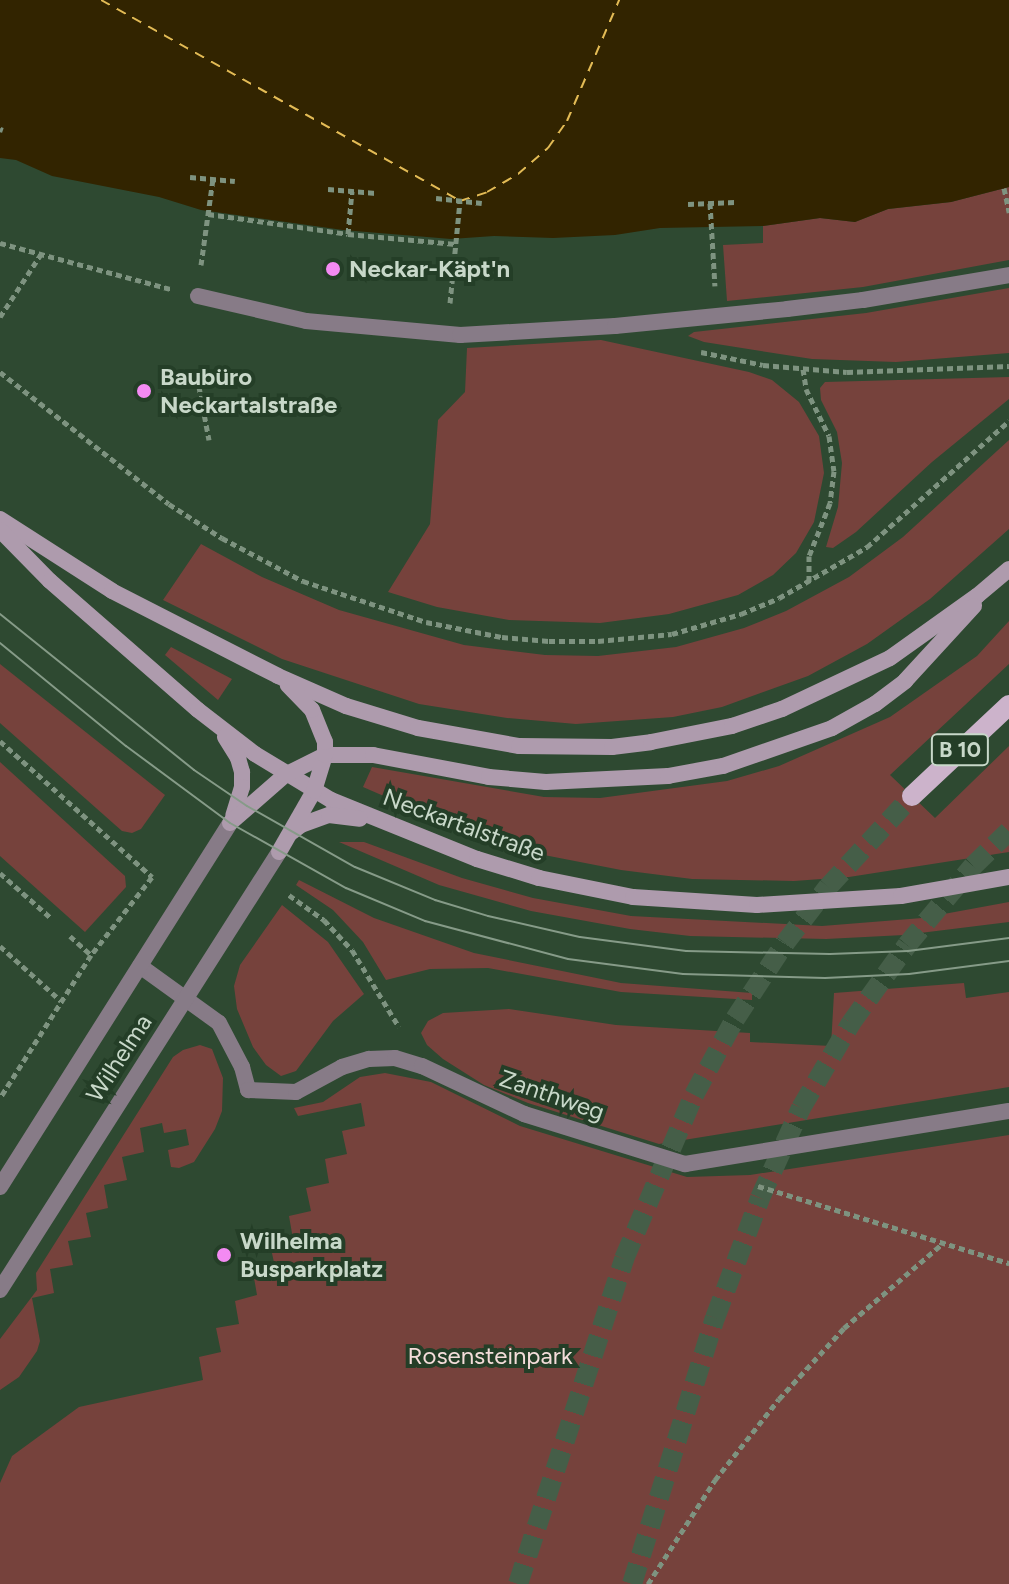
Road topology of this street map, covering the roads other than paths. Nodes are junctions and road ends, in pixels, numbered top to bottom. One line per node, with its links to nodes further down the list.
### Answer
1 (1009, 275): 2 (lane)
2 (198, 296)
3 (0, 519): 6 (main road)
4 (0, 530): 8 (main road, Neckartalstraße)
5 (1008, 569): 6 (main road); 9 (main road)
6 (278, 676): 9 (main road)
7 (1009, 705): 12 (main road, B 10)
8 (198, 710): 10 (main road, Neckartalstraße); 13 (main road)
9 (325, 755): 10 (main road); 11 (main road)
10 (285, 775): 11 (main road, Neckartalstraße); 13 (main road)
11 (314, 791): 14 (main road, Neckartalstraße); 15 (main road)
12 (912, 796)
13 (230, 823): 18 (lane, Wilhelma)
14 (392, 827): 15 (main road); 17 (main road, Neckartalstraße)
15 (291, 833): 16 (main road)
16 (279, 852): 19 (lane, Wilhelma)
17 (1009, 877)
18 (140, 966): 19 (lane, Zanthweg); 21 (lane, Wilhelma)
19 (186, 998): 20 (lane, Zanthweg); 22 (lane, Wilhelma)
20 (1009, 1111)
21 (0, 1187)
22 (0, 1290)

